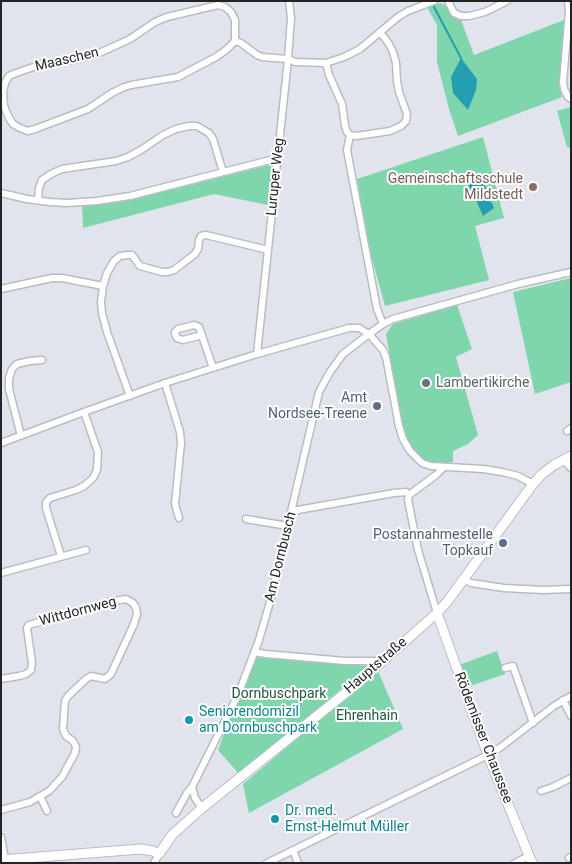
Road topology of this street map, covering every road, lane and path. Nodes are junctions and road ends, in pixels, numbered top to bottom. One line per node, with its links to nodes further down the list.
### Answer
1 (289, 1): 8 (street, Luruper Weg)
2 (434, 1): 6 (street)
3 (448, 1): 4 (street)
4 (507, 1)
5 (568, 1): 10 (street)
6 (380, 32): 9 (street); 11 (street)
7 (235, 41): 7 (street, Maaschen); 8 (street)
8 (288, 59): 9 (street); 12 (street, Luruper Weg)
9 (326, 62): 11 (street)
10 (571, 99)
11 (350, 135): 20 (street)
12 (278, 158): 13 (street); 16 (street, Luruper Weg)
13 (223, 172): 15 (street); 15 (street)
14 (1, 193): 15 (street)
15 (38, 200)
16 (268, 250): 18 (street); 23 (street, Luruper Weg)
17 (571, 272): 20 (street, Am Dornbusch)
18 (103, 286): 19 (street); 27 (street)
19 (1, 289)
20 (383, 324): 21 (street, Am Dornbusch)
21 (368, 334): 23 (street); 32 (street); 36 (street, Am Dornbusch)
22 (202, 335): 25 (street)
23 (257, 354): 25 (street)
24 (42, 360): 29 (street)
25 (213, 368): 26 (street)
26 (165, 383): 27 (street); 37 (street)
27 (130, 396): 28 (street)
28 (84, 412): 29 (street); 41 (street)
29 (21, 436): 30 (street)
30 (1, 443)
31 (567, 458): 33 (street); 34 (street, Hauptstraße)
32 (444, 467): 34 (street); 35 (street)
33 (571, 468)
34 (533, 484): 43 (street, Hauptstraße)
35 (409, 496): 36 (street); 45 (street)
36 (292, 511): 39 (street, Am Dornbusch)
37 (179, 518)
38 (246, 519): 39 (street)
39 (288, 526): 46 (street, Am Dornbusch)
40 (86, 550): 41 (street)
41 (61, 556): 42 (street)
42 (1, 573)
43 (463, 580): 44 (street); 45 (street, Hauptstraße)
44 (571, 589)
45 (437, 613): 47 (street, Hauptstraße); 54 (street, Rödemisser Chaussee)
46 (254, 652): 47 (street); 56 (street, Am Dornbusch)
47 (381, 661): 59 (street, Hauptstraße)
48 (505, 668): 53 (street)
49 (1, 679): 58 (street, Wittdornweg)
50 (571, 696): 51 (street)
51 (563, 700): 52 (street); 53 (street)
52 (571, 716)
53 (533, 722): 54 (street)
54 (488, 755): 64 (street); 67 (street, Rödemisser Chaussee)
55 (571, 778): 57 (street)
56 (192, 787): 59 (street); 62 (street, Am Dornbusch)
57 (541, 791)
58 (40, 796): 60 (street, Wittdornweg); 61 (street)
59 (202, 808): 65 (street, Hauptstraße)
60 (1, 810)
61 (47, 810)
62 (176, 813)
63 (1, 837): 66 (street)
64 (293, 850): 68 (street); 69 (street)
65 (156, 858): 66 (street)
66 (3, 860)
67 (531, 860): 70 (street)
68 (267, 863)
69 (298, 863)
70 (515, 863)

